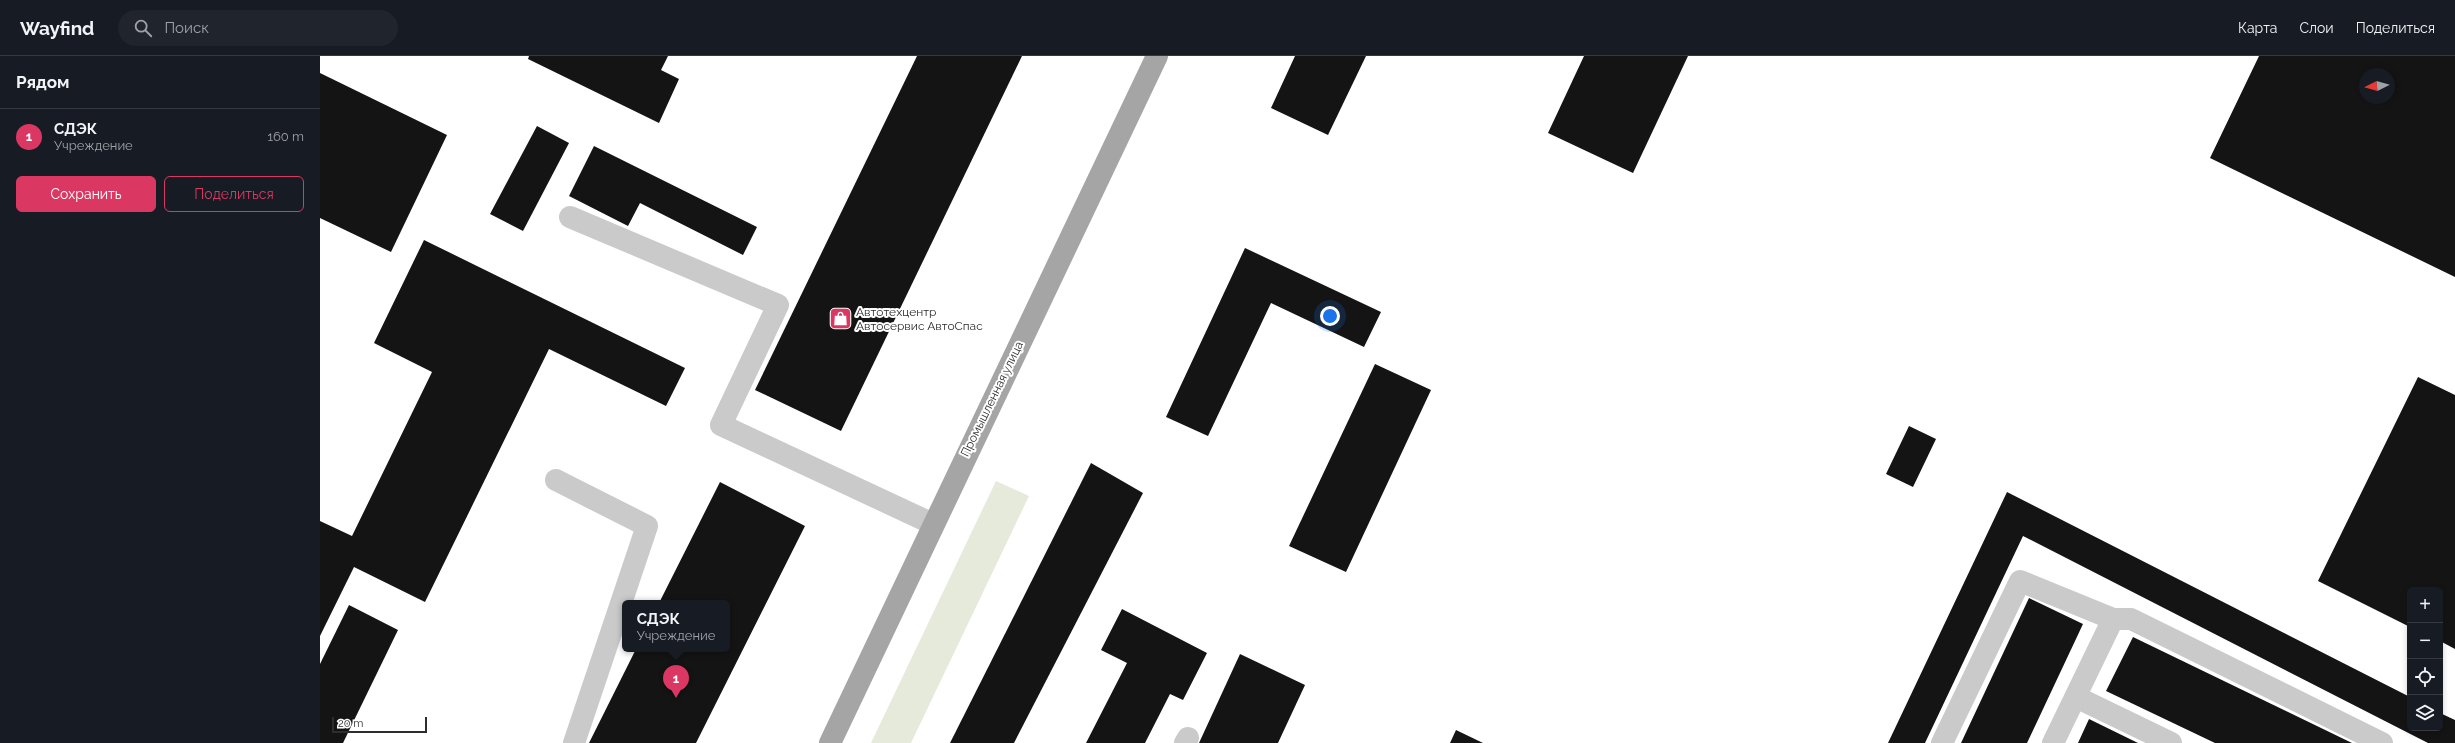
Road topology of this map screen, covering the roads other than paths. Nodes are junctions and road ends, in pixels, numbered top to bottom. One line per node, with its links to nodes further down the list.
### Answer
1 (1157, 56): 4 (main road, Промышленная улица)
2 (570, 217): 4 (lane)
3 (556, 480): 6 (lane)
4 (933, 524): 10 (main road, Промышленная улица)
5 (622, 600): 9 (lane)
6 (622, 600)
7 (2113, 619): 8 (lane); 11 (lane); 14 (lane)
8 (2076, 697): 12 (lane); 13 (lane)
9 (574, 743)
10 (830, 743)
11 (1942, 743)
12 (2053, 743)
13 (2171, 743)
14 (2382, 743)

